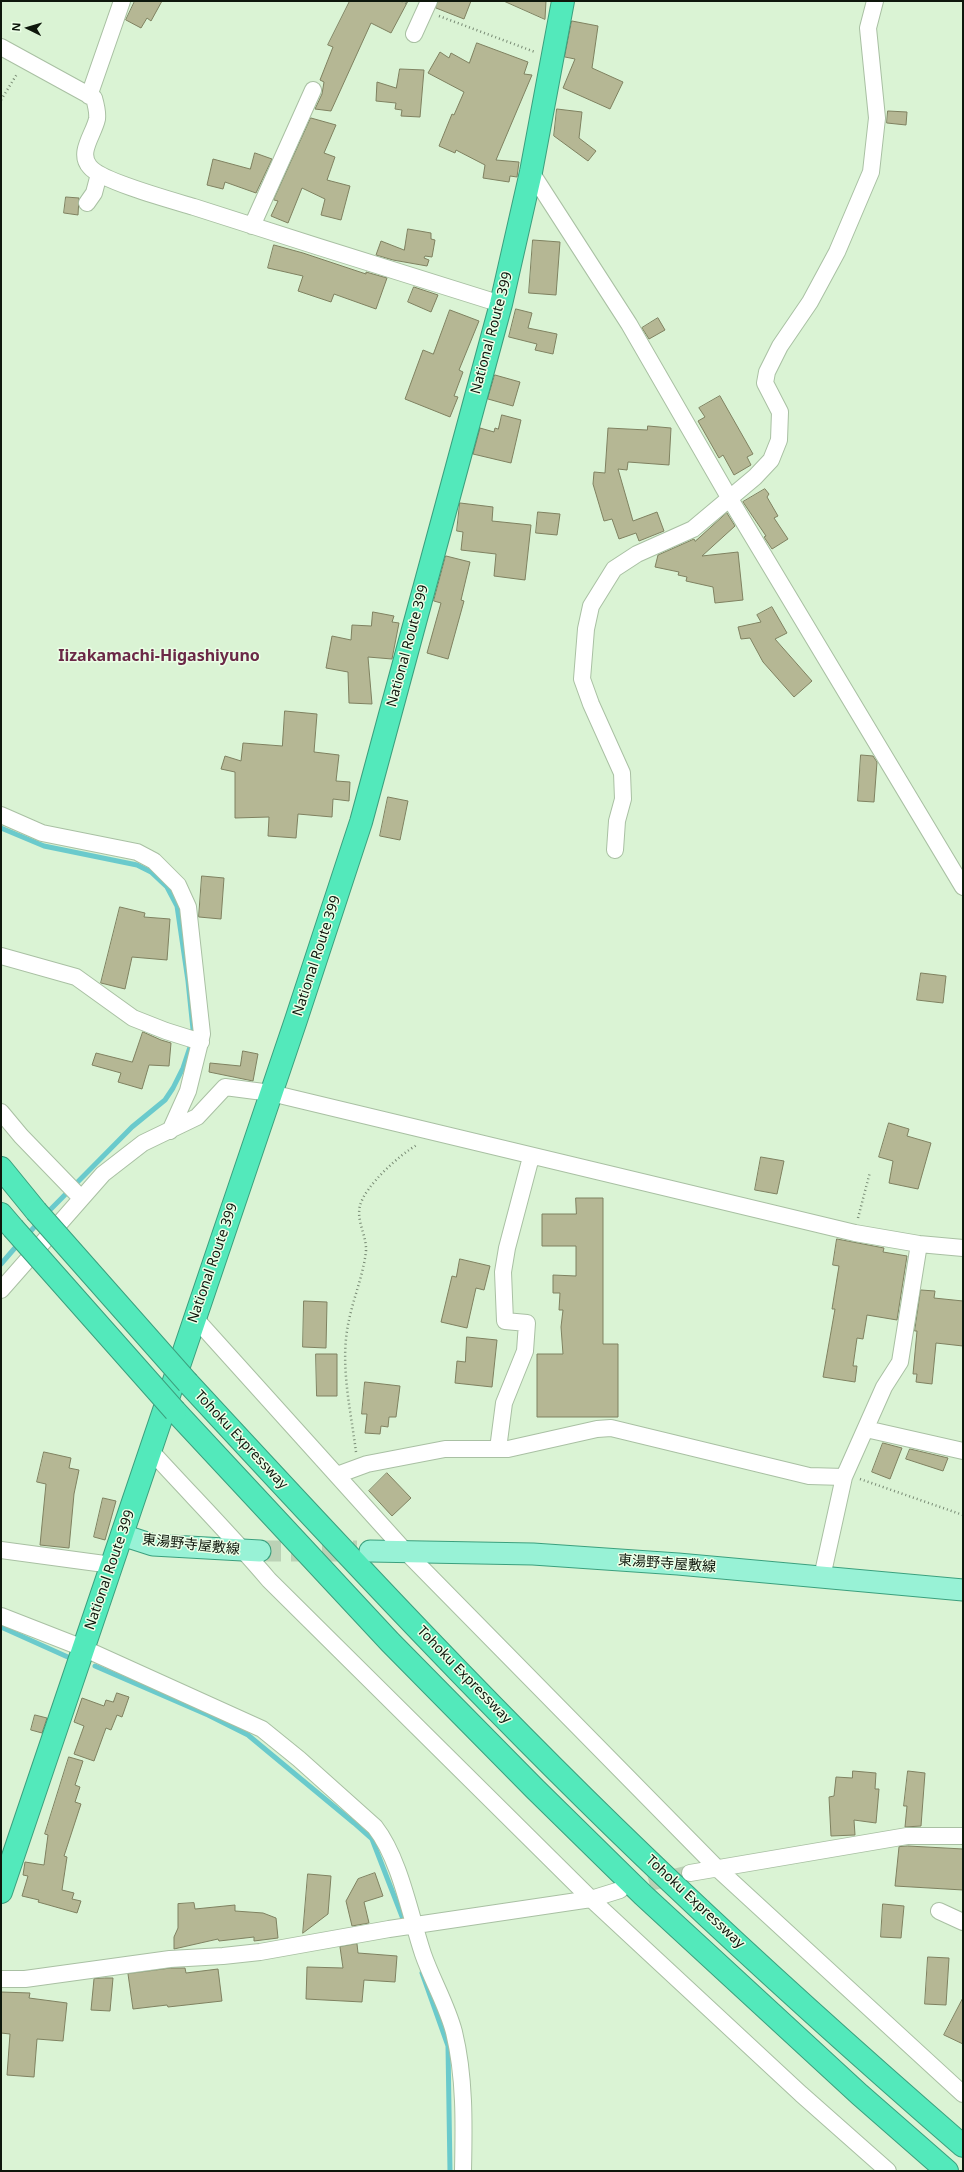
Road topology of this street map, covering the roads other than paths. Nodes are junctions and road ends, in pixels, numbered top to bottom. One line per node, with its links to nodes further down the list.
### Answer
1 (122, 1): 8 (street)
2 (564, 1): 9 (highway, National Route 399)
3 (875, 1): 14 (street)
4 (427, 6): 5 (street)
5 (414, 34)
6 (1, 47): 8 (street)
7 (313, 90): 12 (street)
8 (89, 96): 10 (street)
9 (531, 172): 13 (highway, National Route 399); 14 (street)
10 (99, 174): 11 (street); 12 (street)
11 (87, 203)
12 (252, 226): 13 (street)
13 (501, 304): 20 (highway, National Route 399)
14 (730, 499): 16 (street); 17 (street)
15 (1, 815): 19 (street)
16 (615, 850)
17 (963, 887)
18 (1, 956): 19 (street)
19 (193, 1040): 22 (street)
20 (271, 1093): 22 (street); 23 (street); 30 (highway, National Route 399)
21 (1, 1112): 25 (street)
22 (170, 1131): 25 (street)
23 (531, 1157): 27 (street); 32 (street)
24 (1, 1168): 58 (highway, Tohoku Expressway, bridge)
25 (75, 1192): 29 (street)
26 (7, 1221): 61 (highway, Tohoku Expressway, bridge)
27 (919, 1244): 28 (street); 31 (street)
28 (963, 1248)
29 (3, 1280)
30 (195, 1318): 33 (highway, National Route 399); 35 (street)
31 (866, 1429): 34 (street); 36 (street)
32 (498, 1449): 35 (street); 36 (street)
33 (151, 1451): 37 (highway, National Route 399); 39 (street)
34 (963, 1451)
35 (336, 1475): 41 (street)
36 (844, 1477): 43 (street)
37 (122, 1535): 39 (main road, 東湯野寺屋敷線); 42 (highway, National Route 399)
38 (1, 1550): 42 (street)
39 (253, 1551): 52 (street)
40 (370, 1551): 41 (main road, 東湯野寺屋敷線)
41 (406, 1552): 43 (main road, 東湯野寺屋敷線); 48 (street)
42 (112, 1565): 46 (highway, National Route 399)
43 (822, 1578): 44 (main road, 東湯野寺屋敷線)
44 (963, 1590)
45 (1, 1616): 46 (street)
46 (83, 1648): 51 (highway, National Route 399); 55 (street)
47 (963, 1836): 48 (street)
48 (718, 1869): 49 (street); 57 (street)
49 (690, 1873)
50 (620, 1890): 52 (street)
51 (1, 1892)
52 (590, 1899): 55 (street); 60 (street)
53 (939, 1911): 54 (street)
54 (963, 1922)
55 (413, 1926): 56 (street); 59 (street)
56 (1, 1979)
57 (963, 2094)
58 (963, 2146)
59 (463, 2171)
60 (888, 2171)
61 (947, 2171)

